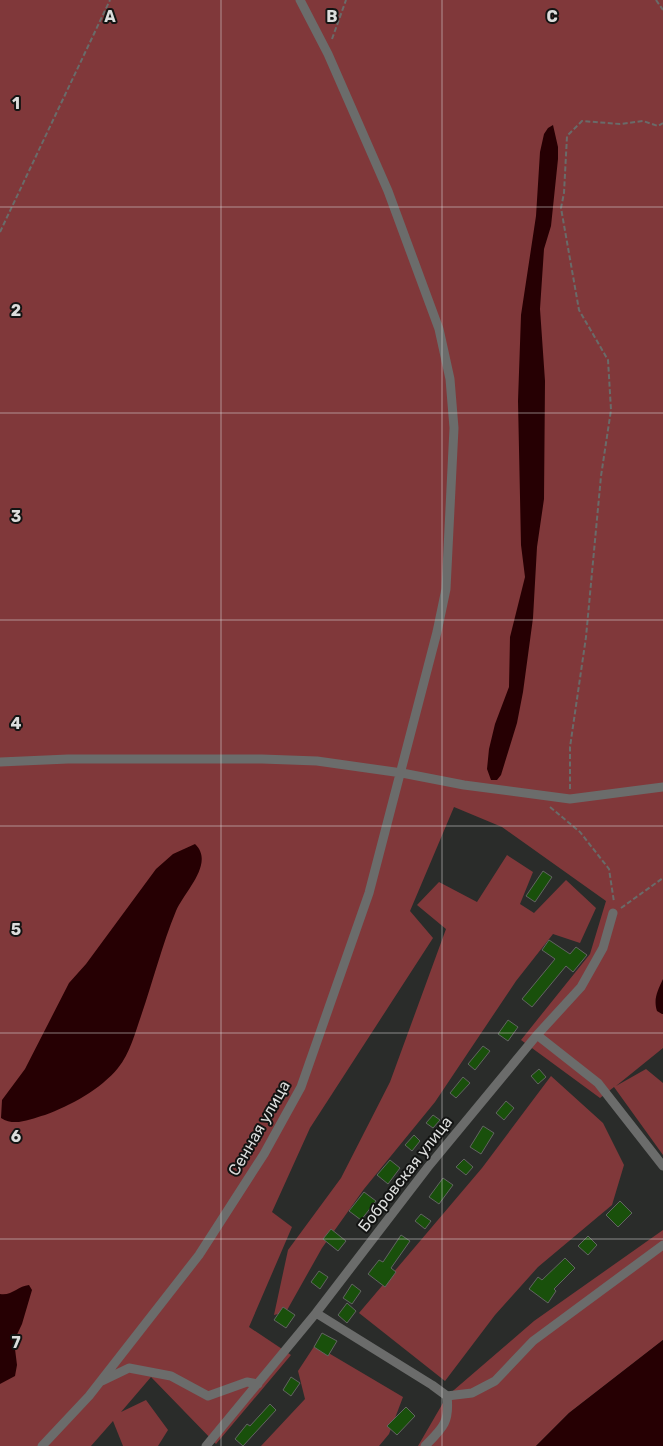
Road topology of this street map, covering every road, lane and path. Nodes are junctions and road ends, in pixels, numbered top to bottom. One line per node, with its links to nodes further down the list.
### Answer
1 (110, 0): 8 (path)
2 (300, 0): 6 (street, Сенная улица)
3 (346, 0): 6 (path)
4 (656, 0): 5 (path)
5 (663, 10)
6 (328, 54): 10 (street, Сенная улица)
7 (663, 124): 12 (path)
8 (0, 232)
9 (0, 762): 10 (street)
10 (402, 773): 12 (street); 20 (street, Сенная улица)
11 (663, 787): 12 (street)
12 (570, 799)
13 (550, 807): 15 (path)
14 (663, 878): 15 (path)
15 (613, 913): 16 (street, Бобровская улица)
16 (537, 1035): 17 (street); 19 (street, Бобровская улица)
17 (663, 1166)
18 (663, 1245): 22 (street)
19 (316, 1313): 21 (street, Бобровская улица); 22 (street)
20 (99, 1383): 21 (street); 23 (street, Сенная улица)
21 (258, 1384): 24 (street, Бобровская улица)
22 (447, 1396): 25 (street)
23 (42, 1446)
24 (206, 1446)
25 (425, 1446)

